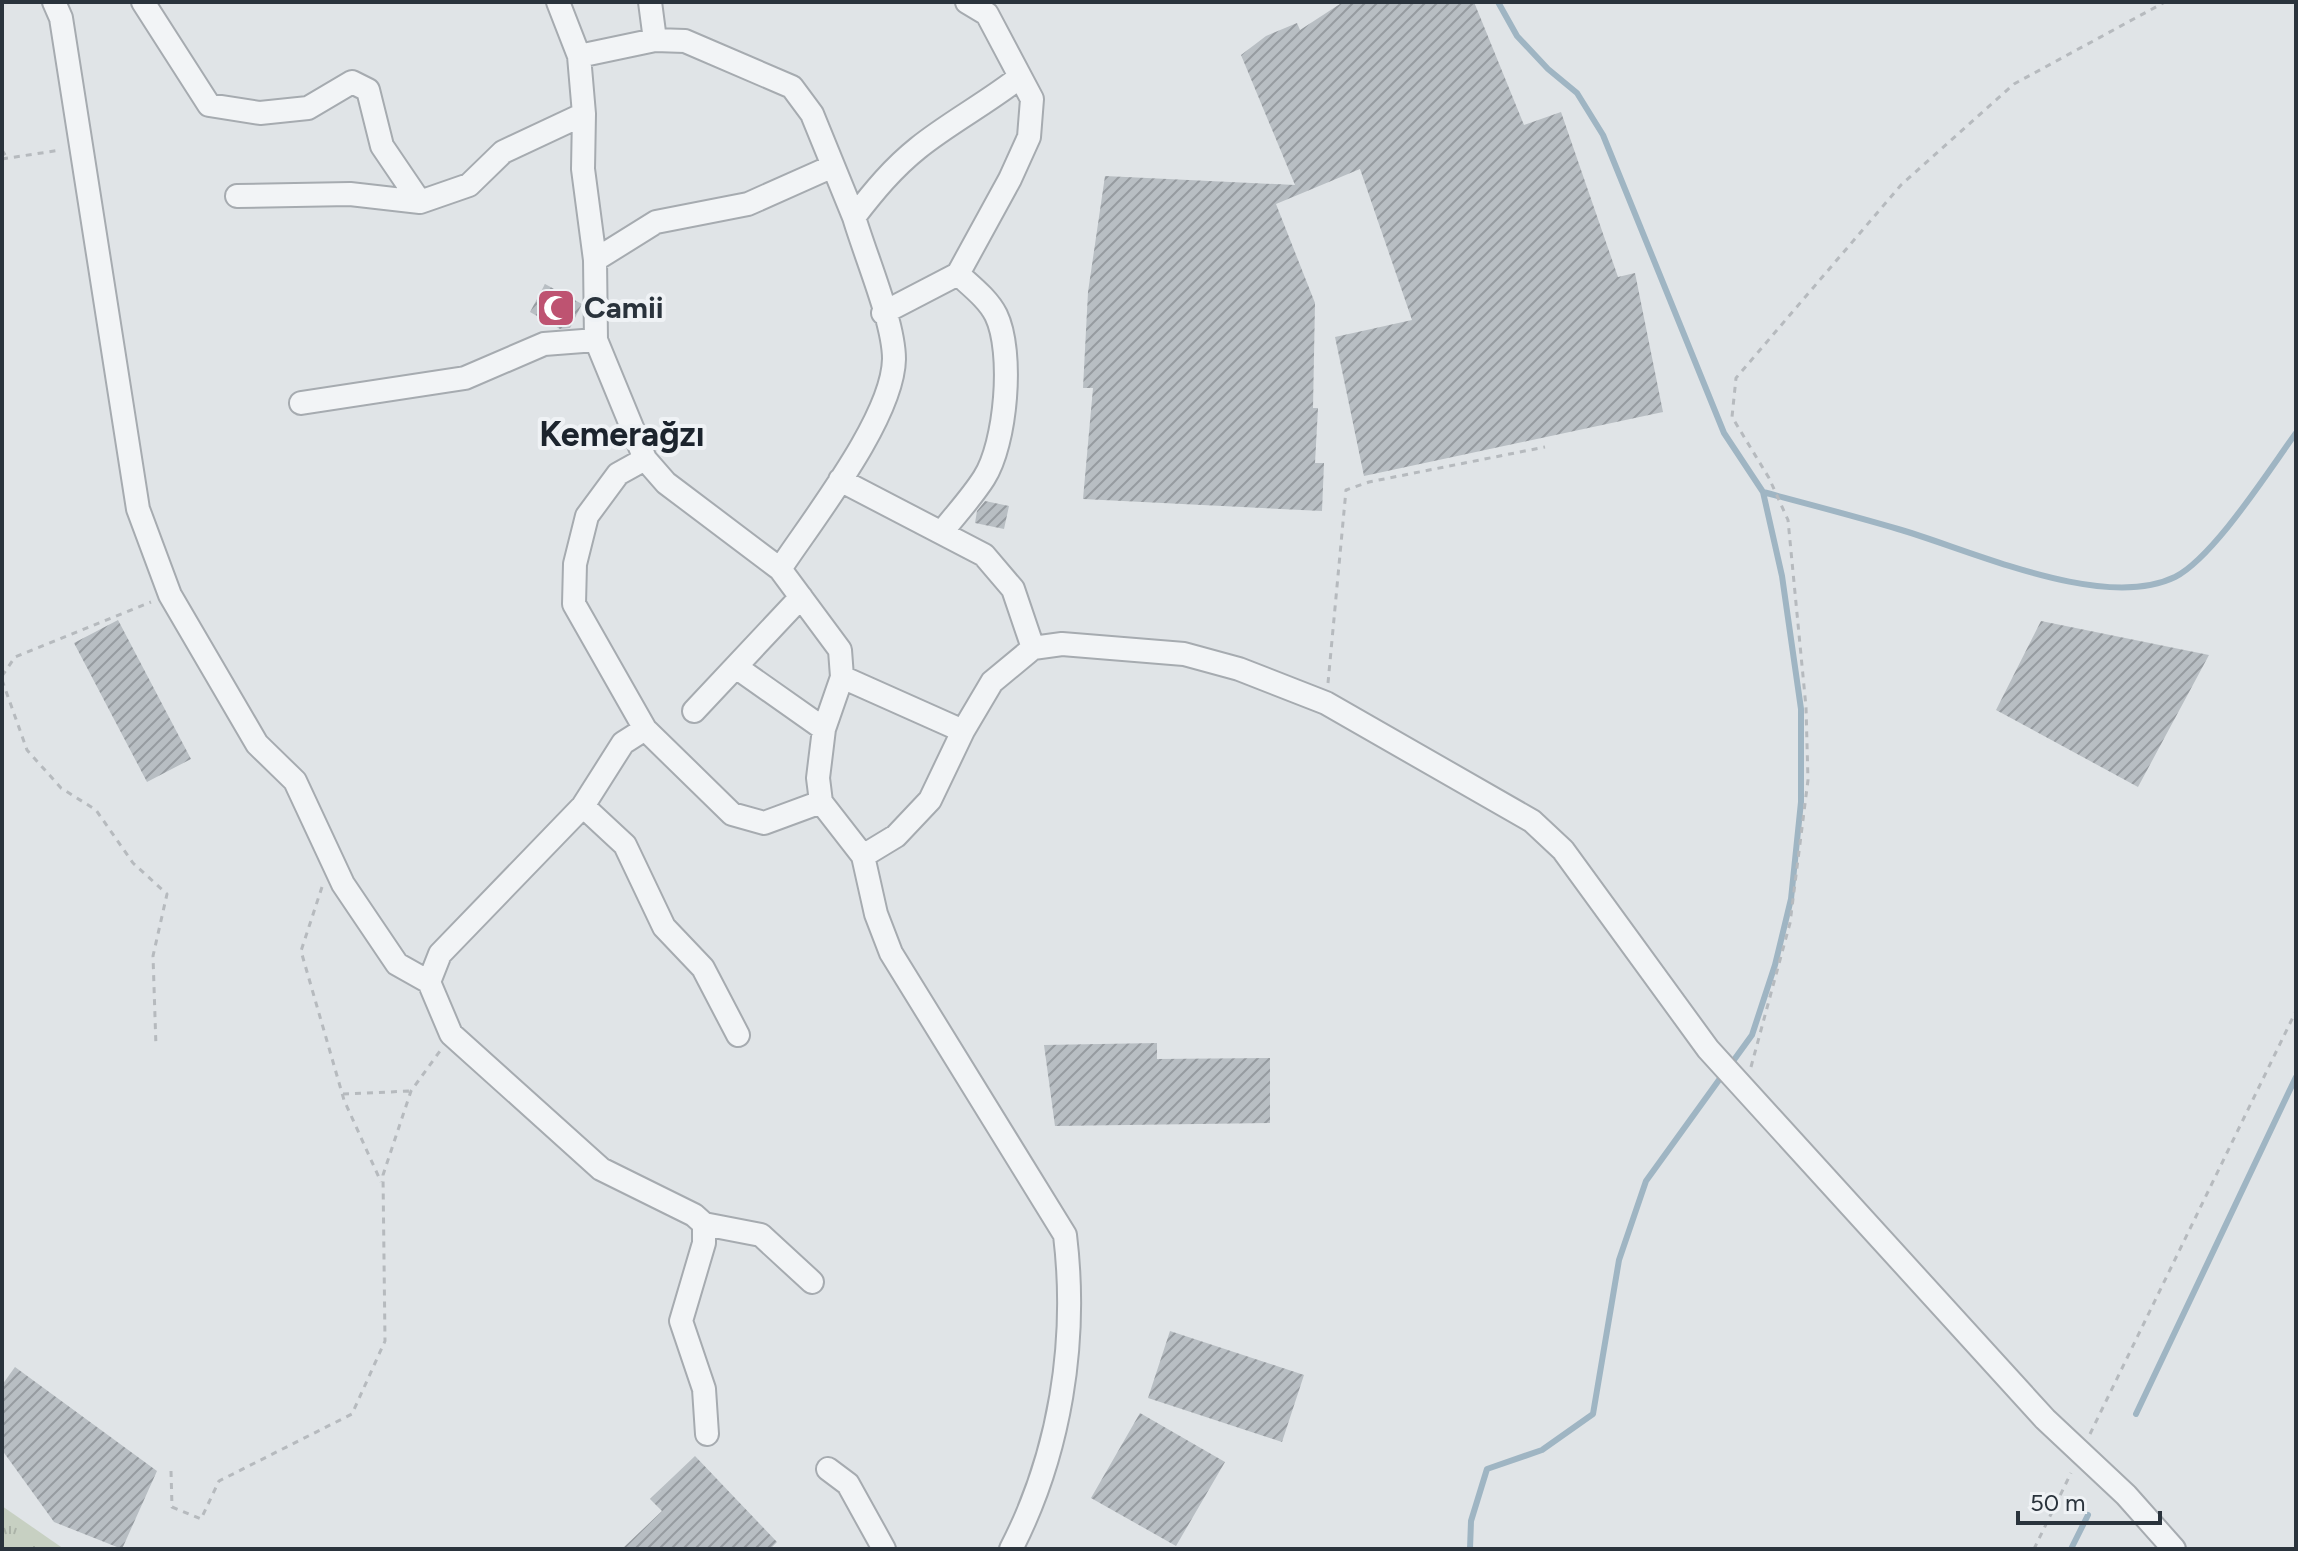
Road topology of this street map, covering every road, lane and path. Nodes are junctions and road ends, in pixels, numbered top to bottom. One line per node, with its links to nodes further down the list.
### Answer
1 (54, 2): 11 (street)
2 (143, 2): 17 (street)
3 (558, 2): 8 (street)
4 (650, 2): 7 (street)
5 (967, 2): 9 (street)
6 (2165, 2): 49 (path)
7 (655, 40): 8 (street); 15 (street)
8 (579, 56): 10 (street)
9 (1020, 77): 18 (street); 20 (street)
10 (584, 114): 17 (street); 19 (street)
11 (80, 146): 14 (path); 29 (street)
12 (2, 150): 14 (path)
13 (2, 159): 14 (path)
14 (8, 160)
15 (831, 167): 18 (street); 19 (street)
16 (237, 196): 17 (street)
17 (420, 202)
18 (854, 217): 21 (street)
19 (595, 260): 22 (street)
20 (958, 274): 21 (street); 27 (street)
21 (883, 313): 26 (street)
22 (596, 340): 23 (street); 25 (street)
23 (301, 403)
24 (1545, 447): 35 (path)
25 (645, 459): 28 (street); 37 (street)
26 (840, 480): 27 (street); 28 (street)
27 (942, 532): 31 (street)
28 (780, 569): 30 (street)
29 (170, 595): 34 (path); 43 (street)
30 (801, 597): 32 (street); 33 (street)
31 (1033, 648): 35 (street); 39 (street)
32 (736, 667): 36 (street); 38 (street)
33 (842, 677): 38 (street); 39 (street)
34 (2, 678): 48 (path)
35 (1326, 703): 49 (street)
36 (694, 711)
37 (645, 729): 40 (street); 41 (street)
38 (824, 729): 40 (street)
39 (963, 731): 42 (street)
40 (821, 802): 42 (street)
41 (583, 806): 44 (street); 47 (street)
42 (863, 856): 60 (street)
43 (331, 860): 44 (street); 51 (path)
44 (429, 982): 46 (street)
45 (2296, 1011): 56 (path)
46 (451, 1034): 50 (path); 53 (street)
47 (738, 1035)
48 (156, 1047)
49 (1744, 1088): 56 (street)
50 (411, 1091): 51 (path); 52 (path)
51 (343, 1094): 52 (path)
52 (383, 1185): 58 (path)
53 (704, 1224): 54 (street); 55 (street)
54 (812, 1282)
55 (707, 1434)
56 (2081, 1452): 61 (path); 62 (street)
57 (828, 1469): 59 (street)
58 (171, 1471)
59 (884, 1549)
60 (1011, 1549)
61 (2034, 1549)
62 (2174, 1549)

